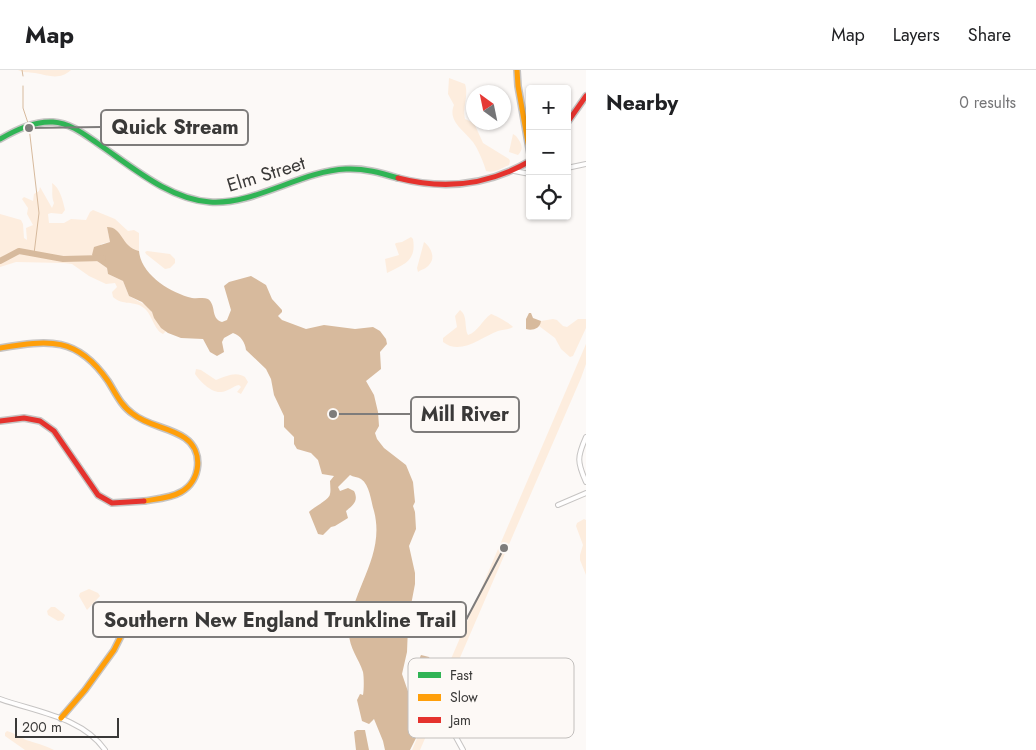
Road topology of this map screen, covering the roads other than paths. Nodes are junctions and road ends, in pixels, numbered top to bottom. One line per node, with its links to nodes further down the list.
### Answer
1 (517, 70): 4 (street)
2 (586, 96): 3 (street)
3 (571, 117)
4 (526, 131)
5 (0, 140): 9 (street, Elm Street)
6 (526, 164): 9 (street, Elm Street)
7 (586, 164): 8 (street)
8 (571, 167)
9 (514, 171): 10 (street)
10 (526, 173)
11 (0, 348): 12 (street)
12 (0, 421)
13 (586, 437): 14 (street)
14 (586, 482)
15 (586, 493): 16 (street)
16 (558, 505)
17 (130, 618): 19 (street)
18 (0, 699): 19 (street)
19 (61, 718): 21 (street)
20 (457, 738): 22 (street)
21 (105, 750)
22 (463, 750)

